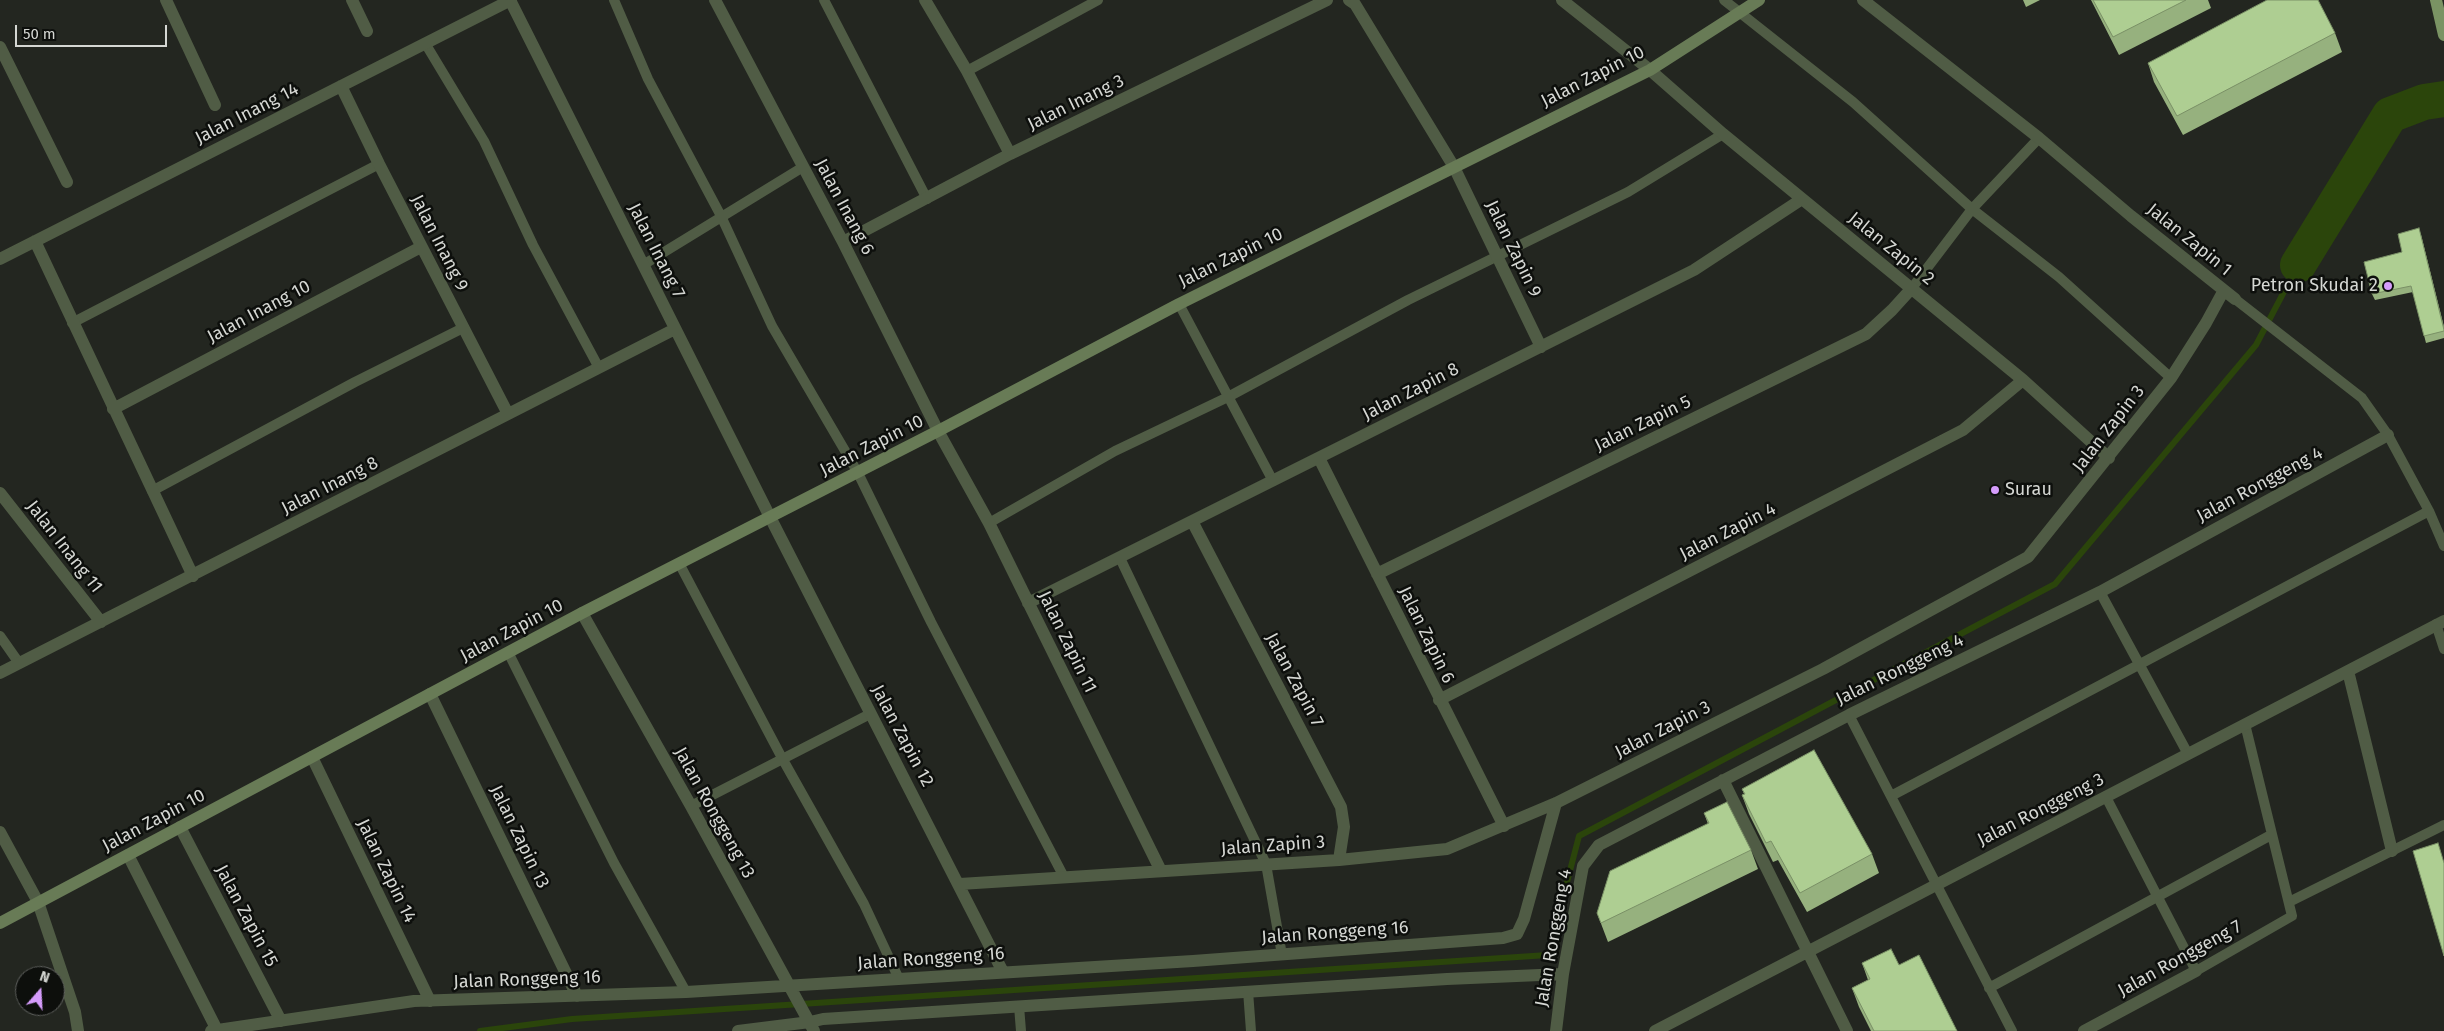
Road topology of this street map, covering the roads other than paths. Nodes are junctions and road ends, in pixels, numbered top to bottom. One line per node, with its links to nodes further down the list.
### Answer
1 (166, 0): 24 (street)
2 (352, 0): 17 (street)
3 (510, 0): 19 (street, Jalan Inang 14); 41 (street, Jalan Inang 7)
4 (614, 0): 35 (lane)
5 (715, 0): 29 (street, Jalan Inang 6)
6 (824, 0): 32 (lane)
7 (926, 0): 22 (street)
8 (1098, 0): 22 (lane)
9 (1327, 0): 27 (street, Jalan Inang 3)
10 (1349, 0): 30 (street)
11 (1562, 0): 21 (street, Jalan Zapin 2)
12 (1724, 0): 16 (lane)
13 (1759, 0): 16 (street, Jalan Zapin 10)
14 (1863, 0): 26 (street, Jalan Zapin 1)
15 (2436, 0): 18 (main road)
16 (1742, 13): 21 (street, Jalan Zapin 10); 34 (lane)
17 (367, 31)
18 (2444, 35)
19 (425, 43): 23 (street, Jalan Inang 14); 50 (lane)
20 (0, 46): 31 (street)
21 (1650, 70): 25 (street, Jalan Zapin 2); 30 (street, Jalan Zapin 10)
22 (967, 71): 27 (street)
23 (341, 86): 28 (street, Jalan Inang 9); 36 (street, Jalan Inang 14)
24 (215, 105)
25 (1723, 134): 33 (street, Jalan Zapin 2); 39 (lane)
26 (2038, 138): 34 (lane); 43 (street, Jalan Zapin 1)
27 (1010, 154): 32 (street, Jalan Inang 3)
28 (379, 164): 38 (street, Jalan Inang 9); 46 (lane)
29 (803, 167): 35 (lane); 37 (street, Jalan Inang 6)
30 (1454, 167): 39 (street, Jalan Zapin 9); 45 (street, Jalan Zapin 10)
31 (67, 182)
32 (926, 199): 37 (street, Jalan Inang 3)
33 (1802, 199): 42 (street, Jalan Zapin 2); 49 (street, Jalan Zapin 8)
34 (1972, 209): 42 (lane); 51 (lane)
35 (721, 216): 41 (lane); 60 (lane)
36 (35, 241): 40 (street, Jalan Inang 14); 46 (street)
37 (843, 242): 56 (street, Jalan Inang 6)
38 (421, 246): 47 (street, Jalan Inang 9); 54 (street, Jalan Inang 10)
39 (1497, 255): 49 (street, Jalan Zapin 9); 53 (lane)
40 (0, 259)
41 (643, 265): 48 (street, Jalan Inang 7)
42 (1912, 288): 52 (street, Jalan Zapin 2); 71 (street, Jalan Zapin 5)
43 (2224, 290): 44 (street, Jalan Zapin 1); 51 (street, Jalan Zapin 3)
44 (2235, 299): 57 (lane, Jalan Zapin 1)
45 (1179, 304): 53 (lane); 56 (street, Jalan Zapin 10)
46 (72, 323): 54 (street)
47 (464, 328): 55 (street, Jalan Inang 9); 62 (lane)
48 (675, 329): 50 (street, Jalan Inang 8); 65 (street, Jalan Inang 7)
49 (1542, 347): 58 (street, Jalan Zapin 8)
50 (599, 368): 55 (street, Jalan Inang 8)
51 (2172, 378): 59 (street, Jalan Zapin 3)
52 (2023, 380): 59 (street, Jalan Zapin 2); 86 (street, Jalan Zapin 4)
53 (1228, 397): 61 (lane); 67 (lane)
54 (113, 409): 62 (street)
55 (508, 414): 72 (street, Jalan Inang 8)
56 (938, 431): 60 (street, Jalan Zapin 10); 67 (street, Jalan Zapin 11)
57 (2388, 436): 64 (lane, Jalan Zapin 1); 73 (street, Jalan Ronggeng 4)
58 (1319, 458): 61 (street, Jalan Zapin 8); 71 (street, Jalan Zapin 6)
59 (2110, 458): 96 (street, Jalan Zapin 3)
60 (858, 473): 65 (street, Jalan Zapin 10); 108 (lane)
61 (1273, 481): 66 (street, Jalan Zapin 8)
62 (152, 491): 72 (street)
63 (0, 493): 76 (street, Jalan Inang 11)
64 (2429, 511): 68 (lane, Jalan Zapin 1); 82 (lane)
65 (770, 517): 70 (street, Jalan Zapin 10); 87 (street, Jalan Zapin 12)
66 (1192, 521): 69 (street, Jalan Zapin 8); 105 (street, Jalan Zapin 7)
67 (988, 523): 74 (street, Jalan Zapin 11)
68 (2444, 546)
69 (1120, 558): 74 (street, Jalan Zapin 8); 106 (lane)
70 (680, 565): 75 (street, Jalan Zapin 10); 92 (lane)
71 (1377, 574): 86 (street, Jalan Zapin 6)
72 (193, 576): 76 (street, Jalan Inang 8)
73 (2100, 592): 82 (lane); 88 (street, Jalan Ronggeng 4)
74 (1028, 603): 107 (street, Jalan Zapin 11)
75 (582, 614): 80 (street, Jalan Zapin 10); 97 (street, Jalan Ronggeng 13)
76 (101, 622): 81 (street, Jalan Inang 8)
77 (2440, 622): 79 (lane); 83 (street, Jalan Ronggeng 3)
78 (0, 636): 81 (lane)
79 (2444, 649)
80 (508, 652): 85 (street, Jalan Zapin 10); 124 (lane)
81 (19, 663): 84 (street, Jalan Inang 8)
82 (2140, 665): 90 (lane); 94 (lane)
83 (2348, 671): 89 (street, Jalan Ronggeng 3); 103 (street)
84 (0, 673)
85 (430, 694): 91 (street, Jalan Zapin 10); 125 (street, Jalan Zapin 13)
86 (1439, 700): 99 (street, Jalan Zapin 6)
87 (870, 714): 92 (lane); 109 (street, Jalan Zapin 12)
88 (1849, 714): 93 (street, Jalan Ronggeng 4); 94 (lane)
89 (2245, 724): 90 (street, Jalan Ronggeng 3); 102 (lane)
90 (2188, 754): 95 (street, Jalan Ronggeng 3)
91 (312, 757): 100 (street, Jalan Zapin 10); 126 (street, Jalan Zapin 14)
92 (782, 758): 97 (lane); 120 (lane)
93 (1723, 780): 115 (street); 119 (street, Jalan Ronggeng 4)
94 (1891, 796): 110 (lane)
95 (2106, 797): 110 (street, Jalan Ronggeng 3); 111 (lane)
96 (1556, 803): 99 (street, Jalan Zapin 3); 116 (street, Jalan Ronggeng 16)
97 (691, 806): 121 (street, Jalan Ronggeng 13)
98 (2444, 825): 103 (lane)
99 (1504, 826): 105 (street, Jalan Zapin 3)
100 (180, 827): 104 (street, Jalan Zapin 10); 128 (street, Jalan Zapin 15)
101 (0, 832): 112 (street)
102 (2271, 835): 111 (lane); 113 (lane)
103 (2392, 851): 113 (lane)
104 (128, 855): 112 (street, Jalan Zapin 10); 131 (street)
105 (1339, 860): 106 (street, Jalan Zapin 3)
106 (1266, 864): 107 (street, Jalan Zapin 3); 116 (lane)
107 (1161, 871): 108 (street, Jalan Zapin 3)
108 (1064, 877): 109 (street, Jalan Zapin 3)
109 (960, 884): 118 (street, Jalan Zapin 12)
110 (1936, 884): 115 (street, Jalan Ronggeng 3); 122 (lane)
111 (2158, 896): 117 (lane); 122 (lane)
112 (38, 902): 114 (street, Jalan Zapin 10); 130 (street)
113 (2289, 902): 117 (lane, Jalan Ronggeng 7)
114 (0, 923)
115 (1806, 952): 136 (street, Jalan Ronggeng 3); 137 (street)
116 (1282, 955): 118 (street, Jalan Ronggeng 16)
117 (2196, 971): 139 (street, Jalan Ronggeng 7)
118 (1003, 972): 120 (street, Jalan Ronggeng 16)
119 (1563, 974): 123 (street); 135 (street, Jalan Ronggeng 4)
120 (899, 979): 121 (street, Jalan Ronggeng 16)
121 (788, 985): 124 (street, Jalan Ronggeng 16); 129 (street, Jalan Ronggeng 13)
122 (1989, 988): 138 (lane)
123 (1248, 991): 127 (street); 134 (lane)
124 (686, 992): 125 (street, Jalan Ronggeng 16)
125 (577, 996): 126 (street, Jalan Ronggeng 16)
126 (430, 1001): 128 (street, Jalan Ronggeng 16)
127 (1019, 1006): 129 (street); 133 (lane)
128 (281, 1021): 131 (street, Jalan Ronggeng 16)
129 (812, 1027): 132 (street)
130 (78, 1031)
131 (214, 1031)
132 (738, 1031)
133 (1021, 1031)
134 (1252, 1031)
135 (1556, 1031)
136 (1655, 1031)
137 (1847, 1031)
138 (2012, 1031)
139 (2084, 1031)

